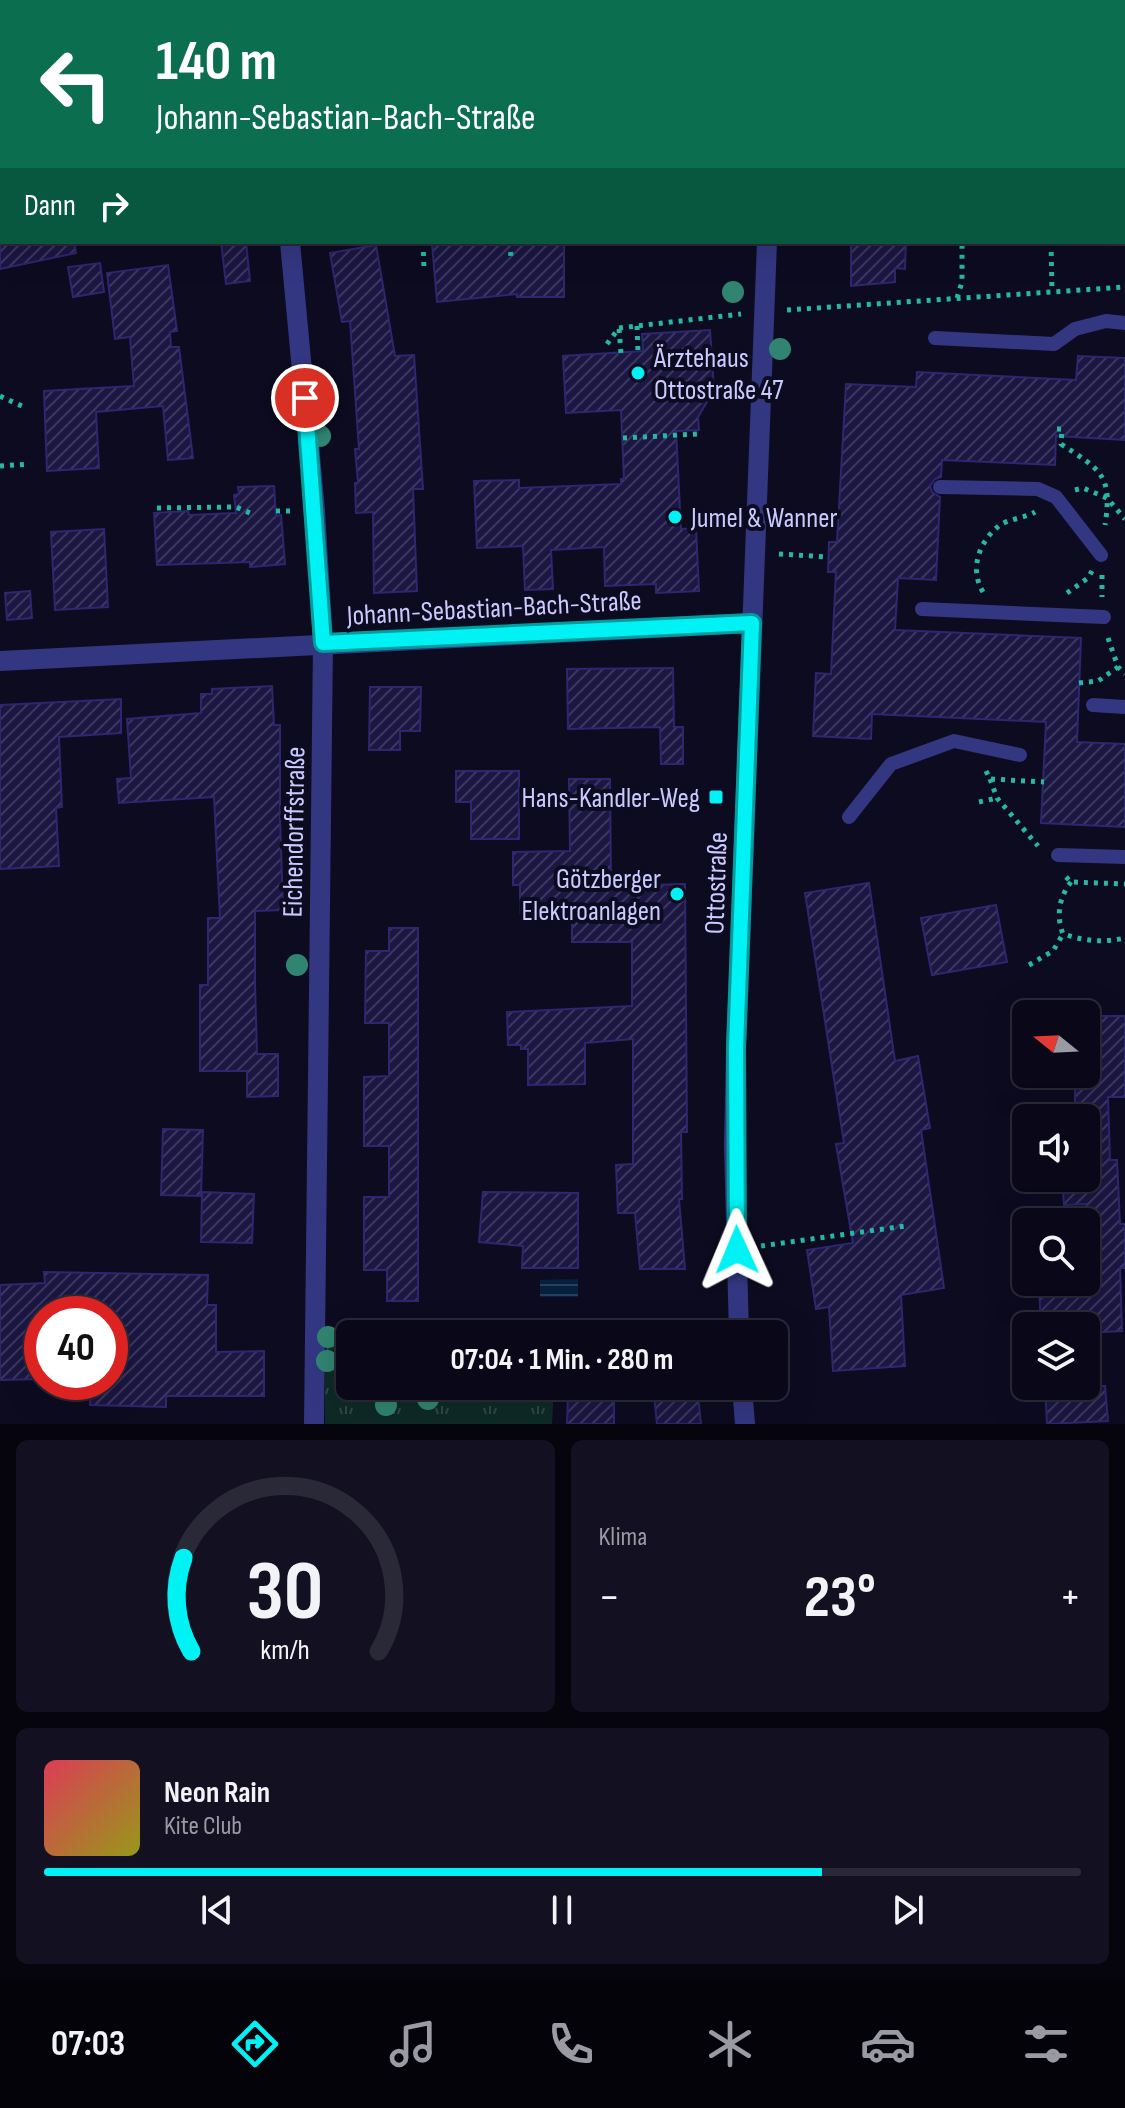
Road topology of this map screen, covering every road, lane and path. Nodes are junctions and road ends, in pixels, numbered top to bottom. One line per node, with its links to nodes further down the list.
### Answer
1 (290, 244): 41 (street, Eichendorffstraße)
2 (423, 244): 8 (path)
3 (510, 244): 7 (path)
4 (767, 244): 12 (street, Ottostraße)
5 (962, 244): 11 (path)
6 (1051, 244): 10 (path)
7 (511, 259)
8 (424, 270)
9 (1125, 287): 10 (path)
10 (1052, 292): 11 (path)
11 (957, 298): 12 (path)
12 (764, 312): 14 (path); 40 (street, Ottostraße)
13 (1125, 323): 16 (lane)
14 (637, 326): 15 (path); 18 (path)
15 (619, 328): 17 (path); 19 (path)
16 (935, 338)
17 (607, 344)
18 (638, 352)
19 (621, 353)
20 (0, 396): 21 (path)
21 (26, 408)
22 (1057, 429): 29 (path)
23 (698, 434): 24 (path)
24 (623, 438)
25 (30, 464): 26 (path)
26 (0, 466)
27 (940, 487): 28 (lane)
28 (1056, 497): 29 (path); 34 (lane); 36 (path)
29 (1107, 498): 32 (path)
30 (157, 508): 31 (path)
31 (250, 513)
32 (1125, 519)
33 (791, 555): 35 (path)
34 (1101, 555): 38 (path)
35 (829, 557)
36 (985, 595)
37 (922, 609): 38 (lane)
38 (1086, 616): 39 (lane)
39 (1104, 617)
40 (752, 623): 41 (street, Johann-Sebastian-Bach-Straße); 60 (street, Ottostraße)
41 (323, 643): 42 (street, Johann-Sebastian-Bach-Straße); 63 (street, Eichendorffstraße)
42 (0, 661)
43 (1125, 674): 44 (path)
44 (1079, 683)
45 (1093, 705): 46 (lane)
46 (1125, 707)
47 (1020, 755): 52 (lane)
48 (982, 765): 49 (path)
49 (1044, 782)
50 (997, 798): 51 (path)
51 (979, 802)
52 (849, 817)
53 (1058, 855): 54 (lane)
54 (1125, 857)
55 (1071, 882): 56 (path)
56 (1063, 934): 57 (path); 58 (path)
57 (1125, 938)
58 (1029, 965)
59 (905, 1226): 60 (path)
60 (737, 1250): 61 (street, Ottostraße)
61 (739, 1320)
62 (743, 1400): 64 (street)
63 (314, 1424)
64 (745, 1424)

